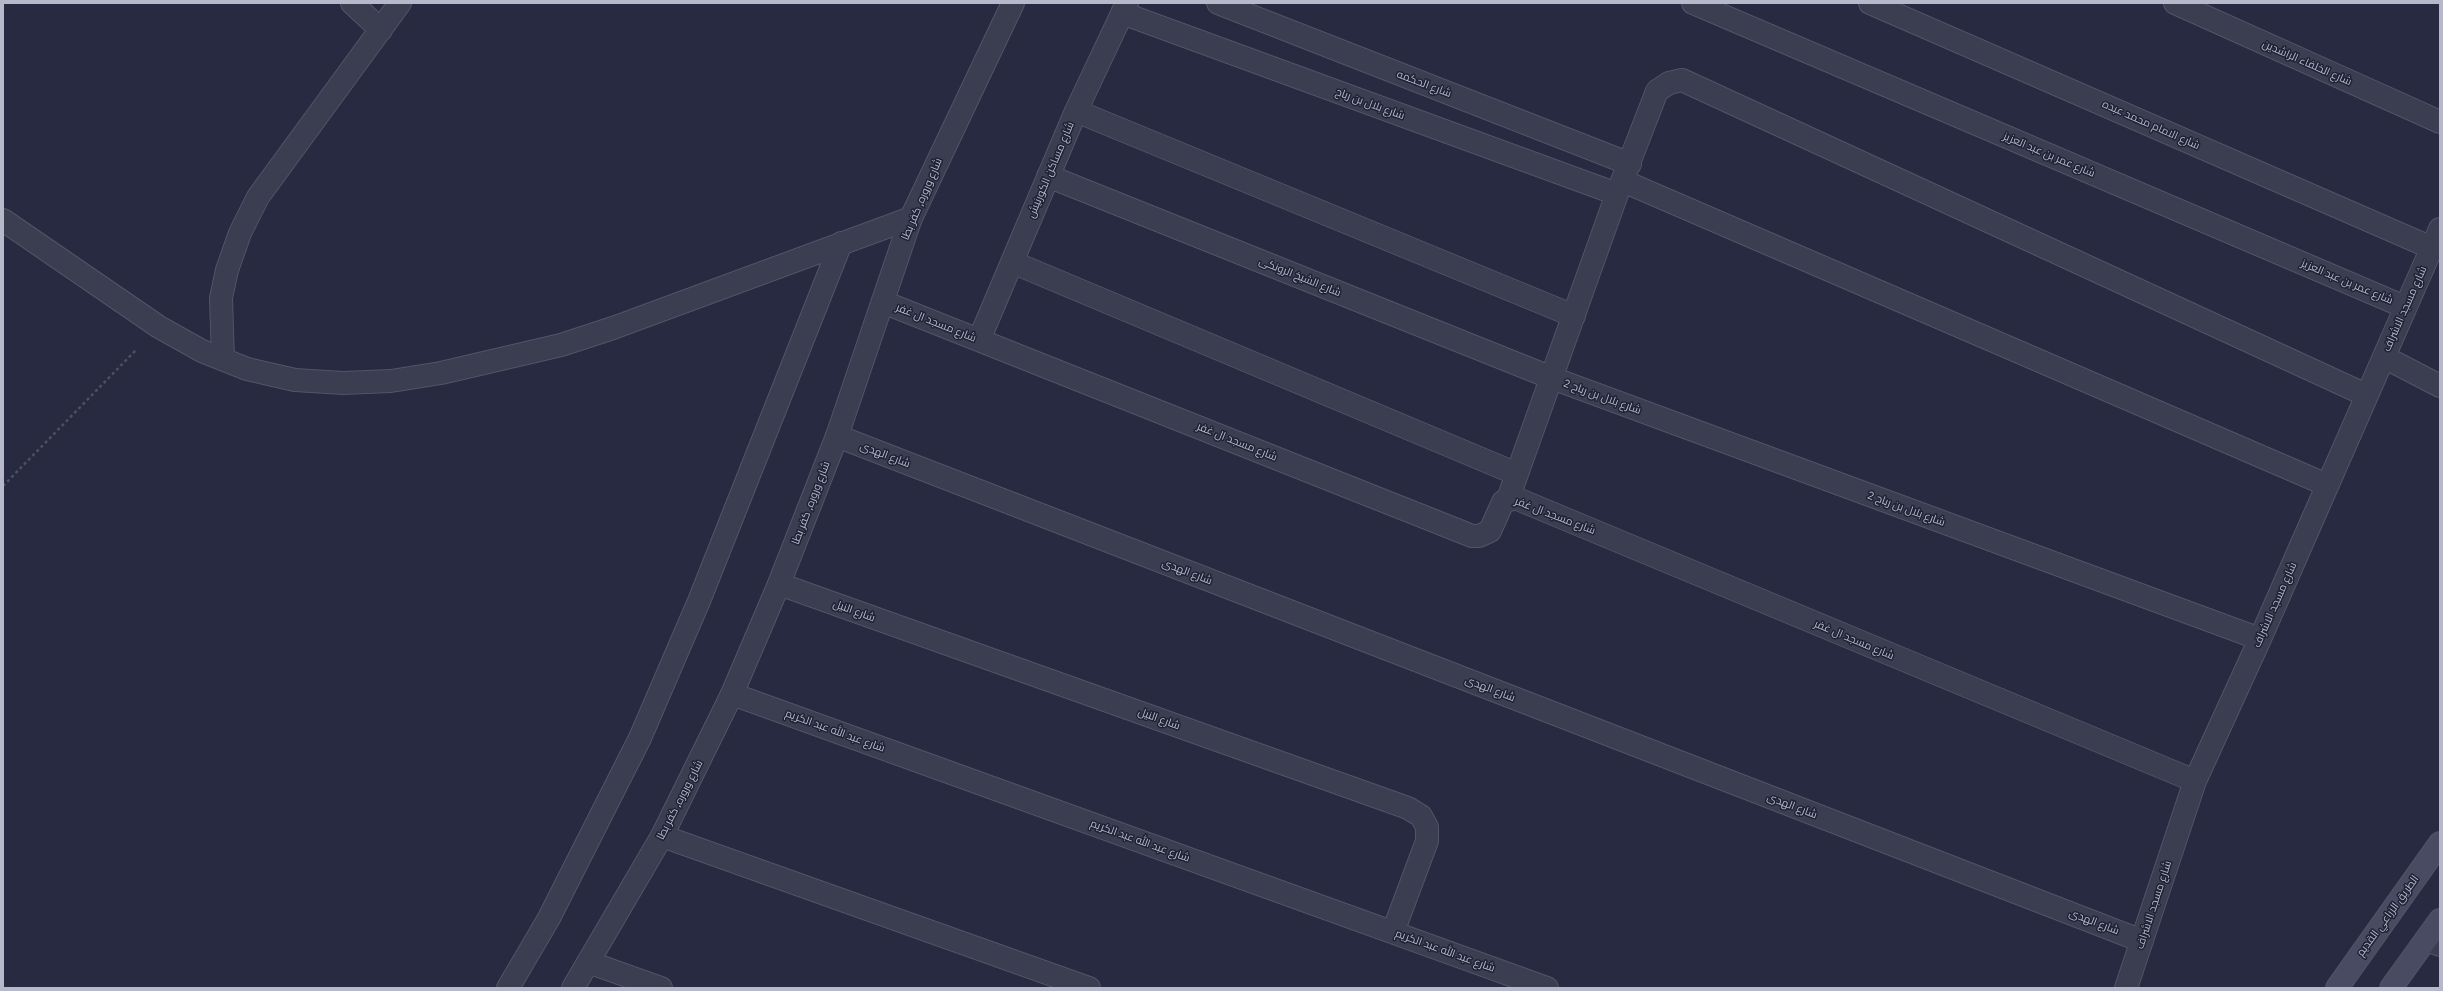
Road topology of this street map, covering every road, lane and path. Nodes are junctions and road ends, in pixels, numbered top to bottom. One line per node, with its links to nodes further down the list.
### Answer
1 (352, 3): 9 (street)
2 (400, 3): 9 (street)
3 (1014, 3): 14 (street, شارع وروره, كفر بطا)
4 (1218, 3): 13 (street, شارع الحكمه)
5 (1693, 3): 20 (street, شارع عمر بن عبد العزيز)
6 (1870, 3): 16 (street, شارع الامام محمد عبده)
7 (2175, 3): 11 (street, شارع الخلفاء الراشدين)
8 (1125, 8): 10 (street, شارع مساكن الكورنيش); 13 (street, شارع بلال بن رباح)
9 (381, 30): 25 (street)
10 (1076, 110): 12 (street, شارع مساكن الكورنيش); 21 (street)
11 (2440, 122)
12 (1048, 176): 18 (street, شارع مساكن الكورنيش); 26 (street, شارع الشيخ الرونكى)
13 (1624, 180): 21 (street); 28 (street); 31 (street)
14 (911, 218): 17 (street); 19 (street, شارع وروره, كفر بطا)
15 (3, 220): 22 (street)
16 (2436, 238): 20 (street, شارع مسجد الاشراف)
17 (841, 243): 25 (street); 45 (street)
18 (1012, 262): 23 (street, شارع مساكن الكورنيش); 30 (street)
19 (883, 302): 23 (street, شارع مسجد ال غفر); 29 (street, شارع وروره, كفر بطا)
20 (2405, 307): 24 (street, شارع مسجد الاشراف)
21 (1574, 316): 26 (street)
22 (159, 327): 25 (street); 32 (path)
23 (979, 340): 33 (street, شارع مسجد ال غفر)
24 (2384, 357): 27 (street); 28 (street, شارع مسجد الاشراف)
25 (223, 359)
26 (1552, 378): 30 (street); 35 (street, شارع بلال بن رباح 2)
27 (2440, 386)
28 (2366, 395): 31 (street, شارع مسجد الاشراف)
29 (837, 436): 34 (street, شارع وروره, كفر بطا); 42 (street, شارع الهدى)
30 (1517, 474): 33 (street)
31 (2327, 485): 35 (street, شارع مسجد الاشراف)
32 (3, 486)
33 (1508, 499): 37 (street, شارع مسجد ال غفر)
34 (779, 584): 36 (street, شارع وروره, كفر بطا); 41 (street, شارع النيل)
35 (2260, 640): 37 (street, شارع مسجد الاشراف)
36 (732, 694): 38 (street, شارع وروره, كفر بطا); 41 (street, شارع عبد الله عبد الكريم)
37 (2195, 781): 42 (street, شارع مسجد الاشراف)
38 (662, 836): 44 (street, شارع وروره, كفر بطا); 48 (street)
39 (2440, 843): 51 (main road, الطريق الزراعي القديم)
40 (2440, 920): 43 (main road)
41 (1393, 932): 49 (street, شارع عبد الله عبد الكريم)
42 (2142, 941): 50 (street, شارع مسجد الاشراف)
43 (2433, 943): 52 (main road)
44 (588, 962): 46 (street, شارع وروره, كفر بطا); 47 (street)
45 (508, 988)
46 (573, 988)
47 (661, 988)
48 (1089, 988)
49 (1547, 988)
50 (2126, 988)
51 (2337, 988)
52 (2391, 988)

